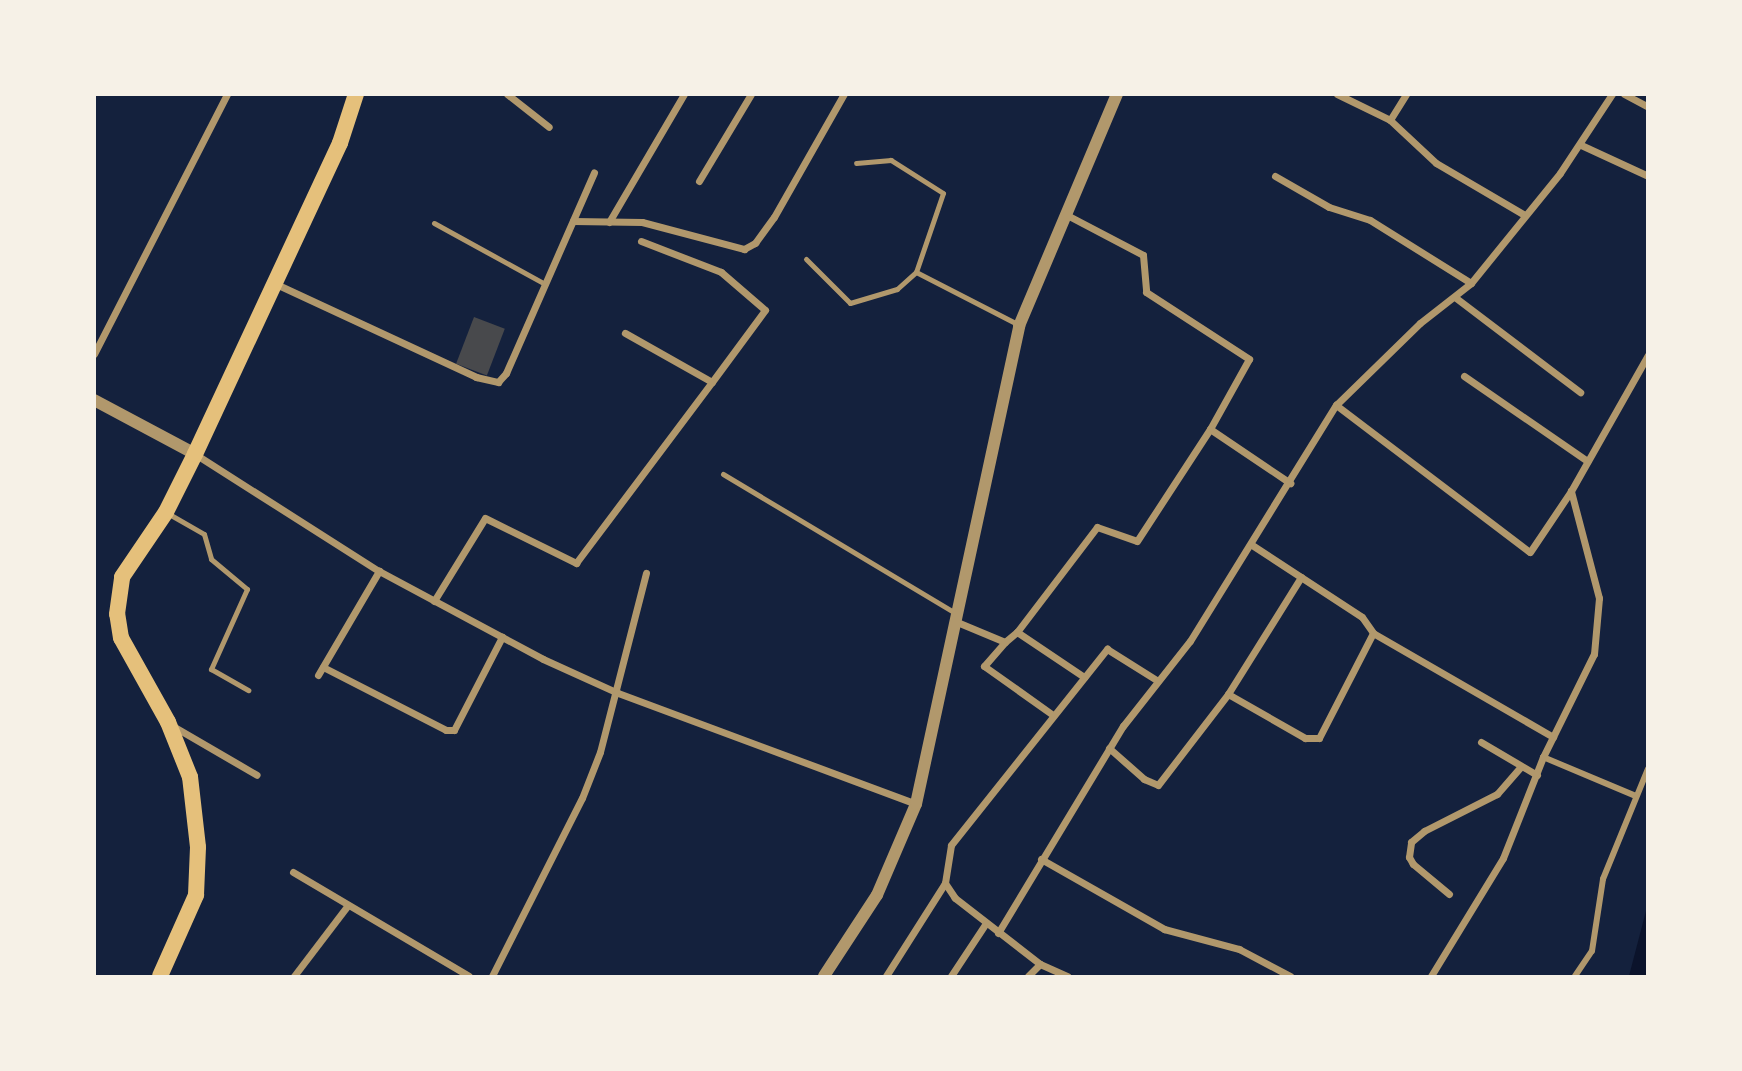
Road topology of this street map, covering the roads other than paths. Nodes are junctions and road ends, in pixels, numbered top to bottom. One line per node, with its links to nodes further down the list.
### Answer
1 (227, 94): 35 (street)
2 (356, 94): 31 (main road)
3 (507, 94): 14 (street)
4 (684, 94): 24 (street)
5 (751, 94): 20 (street)
6 (844, 94): 24 (street)
7 (1117, 94): 21 (street)
8 (1337, 94): 13 (street)
9 (1406, 94): 13 (street)
10 (1612, 94): 15 (street)
11 (1624, 94): 12 (street)
12 (1647, 107)
13 (1390, 120): 22 (street)
14 (549, 127)
15 (1581, 145): 19 (street); 22 (street)
16 (856, 163): 28 (lane)
17 (594, 173): 23 (street)
18 (1276, 176): 29 (street)
19 (1647, 176)
20 (699, 181)
21 (1065, 214): 33 (street); 42 (street)
22 (1523, 214): 29 (street)
23 (573, 221): 24 (street); 30 (street)
24 (608, 222)
25 (434, 223): 30 (lane)
26 (641, 241): 38 (street)
27 (806, 259): 28 (lane)
28 (916, 272): 33 (lane)
29 (1471, 283): 32 (street)
30 (545, 284): 31 (street)
31 (276, 285): 43 (main road)
32 (1456, 298): 39 (street); 41 (street)
33 (1019, 326): 54 (street)
34 (625, 332): 38 (street)
35 (94, 354)
36 (1647, 355): 44 (street)
37 (1464, 376): 44 (street)
38 (712, 382): 53 (street)
39 (1580, 392)
40 (94, 400): 43 (street)
41 (1336, 405): 46 (street); 47 (street)
42 (1209, 429): 46 (street); 55 (street)
43 (195, 454): 48 (main road); 50 (street)
44 (1587, 461): 47 (street)
45 (723, 474): 54 (lane)
46 (1290, 483): 49 (street)
47 (1571, 491): 68 (street)
48 (166, 512): 63 (lane); 67 (main road)
49 (1252, 545): 52 (street); 62 (street)
50 (379, 571): 53 (street); 59 (street)
51 (646, 573): 64 (street)
52 (1301, 577): 56 (street); 65 (street)
53 (434, 601): 57 (street)
54 (957, 618): 58 (street); 77 (street)
55 (1017, 632): 58 (street); 61 (street)
56 (1373, 633): 65 (street); 68 (street)
57 (502, 637): 59 (street); 64 (street)
58 (1005, 642): 66 (street)
59 (323, 667): 60 (street)
60 (318, 675)
61 (1084, 677): 62 (street); 66 (street)
62 (1158, 681): 70 (street)
63 (248, 690)
64 (618, 693): 77 (street); 89 (street)
65 (1228, 694): 70 (street)
66 (1053, 715): 80 (street)
67 (168, 722): 74 (street); 86 (main road)
68 (1553, 737): 71 (street)
69 (1481, 742): 72 (street)
70 (1110, 748): 78 (street)
71 (1543, 757): 75 (street); 76 (street)
72 (1520, 768): 75 (street); 81 (street)
73 (1647, 769): 76 (street)
74 (257, 775)
75 (1537, 775): 96 (street)
76 (1636, 796): 97 (street)
77 (916, 804): 90 (street)
78 (1041, 859): 84 (street); 95 (street)
79 (293, 872): 82 (street)
80 (945, 883): 83 (street); 91 (street)
81 (1449, 894)
82 (348, 905): 87 (street); 88 (street)
83 (986, 923): 84 (street); 92 (street)
84 (998, 933): 85 (street)
85 (1040, 964): 93 (street); 94 (street)
86 (160, 976)
87 (294, 976)
88 (469, 976)
89 (492, 976)
90 (824, 976)
91 (886, 976)
92 (951, 976)
93 (1028, 976)
94 (1067, 976)
95 (1290, 976)
96 (1431, 976)
97 (1575, 976)

